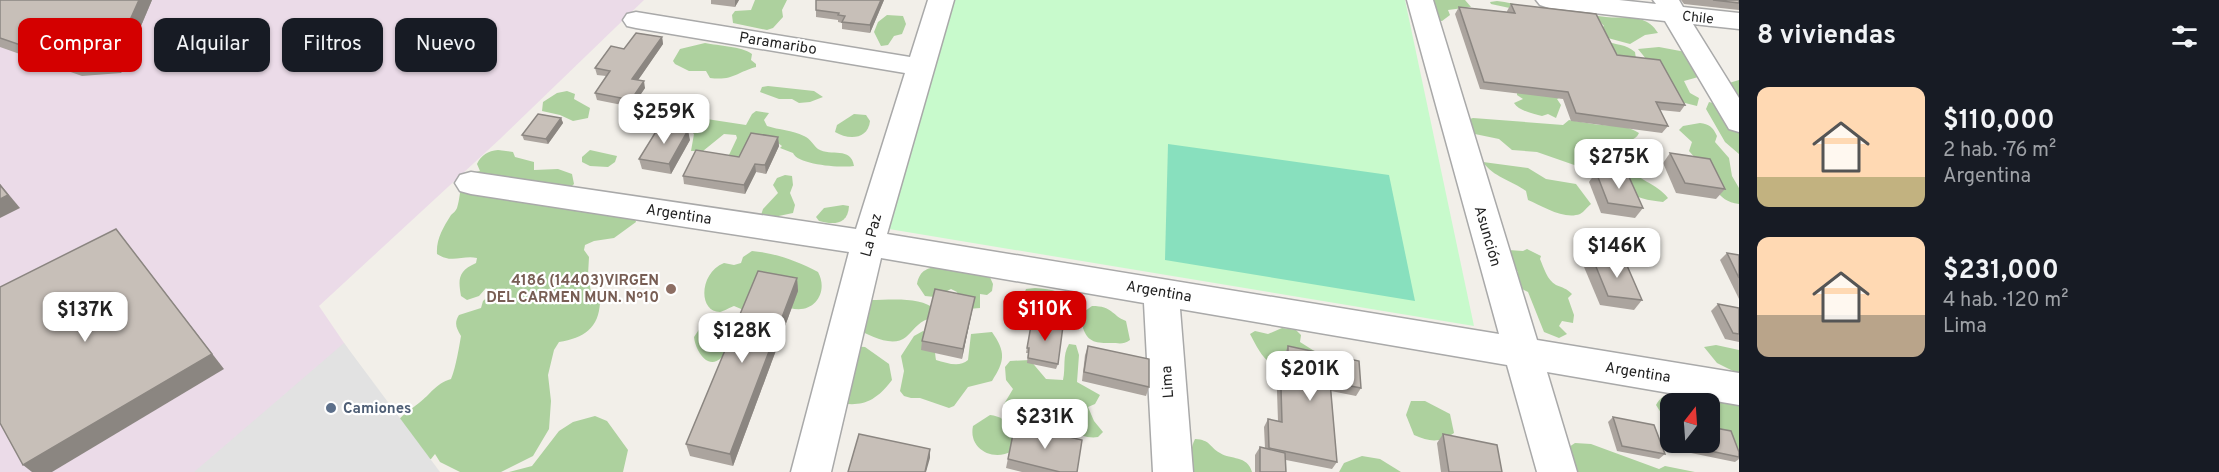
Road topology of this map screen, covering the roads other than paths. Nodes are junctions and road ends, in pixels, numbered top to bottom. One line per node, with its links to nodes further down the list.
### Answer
1 (941, 0): 7 (street, La Paz)
2 (1420, 0): 12 (street, Asunción)
3 (1549, 0): 4 (street, Chile)
4 (1671, 7): 6 (street, Chile); 8 (street)
5 (636, 20): 7 (street, Paramaribo)
6 (1739, 21)
7 (920, 67): 10 (street, La Paz)
8 (1739, 122)
9 (471, 183): 10 (street, Argentina)
10 (868, 243): 11 (street, Argentina); 14 (street, La Paz)
11 (1161, 291): 12 (street, Argentina); 15 (street, Lima)
12 (1521, 353): 13 (street, Argentina); 16 (street, Asunción)
13 (1739, 388)
14 (812, 472)
15 (1173, 472)
16 (1557, 472)

